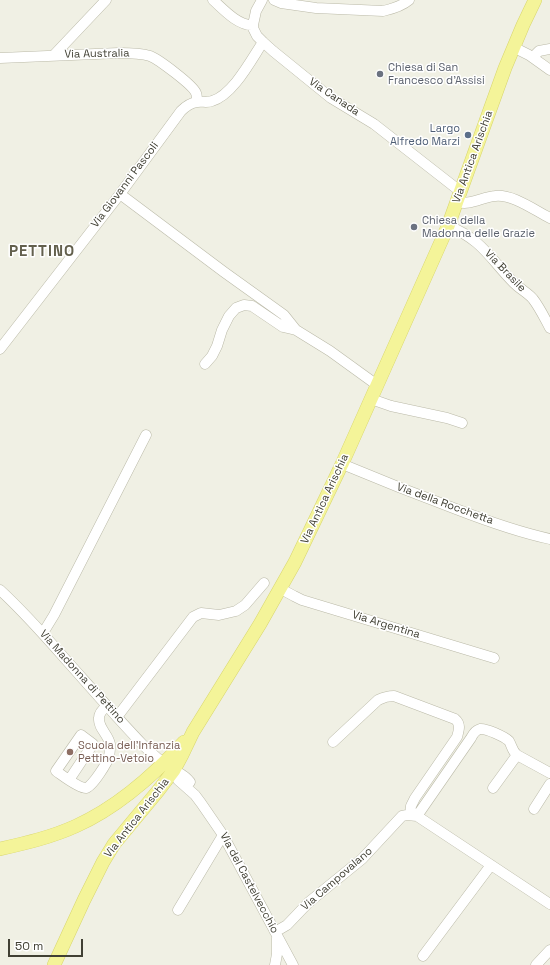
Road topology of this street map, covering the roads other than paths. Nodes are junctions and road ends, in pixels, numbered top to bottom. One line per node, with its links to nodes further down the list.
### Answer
1 (106, 0): 12 (street)
2 (213, 0): 8 (street)
3 (262, 0): 8 (street)
4 (274, 0): 7 (street)
5 (409, 0): 7 (street)
6 (535, 0): 10 (main road, Via Antica Arischia)
7 (322, 4)
8 (253, 25): 9 (street, Via Canada)
9 (262, 42): 16 (street, Via Giovanni Pascoli); 18 (street, Via Canada)
10 (513, 47): 14 (street); 18 (main road, Via Antica Arischia)
11 (550, 49): 14 (street)
12 (54, 55): 13 (street, Via Australia); 16 (street, Via Australia)
13 (0, 58)
14 (532, 58): 15 (street)
15 (550, 70)
16 (198, 102): 17 (street, Via Giovanni Pascoli)
17 (120, 194): 22 (street); 23 (street, Via Giovanni Pascoli)
18 (459, 197): 19 (street); 20 (main road, Via Antica Arischia)
19 (550, 218)
20 (448, 226): 21 (street, Via Brasile); 25 (main road, Via Antica Arischia)
21 (550, 328)
22 (296, 330): 24 (street); 25 (street)
23 (0, 349)
24 (205, 364)
25 (377, 385): 26 (main road, Via Antica Arischia)
26 (371, 399): 27 (street); 29 (main road, Via Antica Arischia)
27 (462, 423)
28 (146, 435): 34 (street)
29 (342, 464): 30 (street, Via della Rocchetta); 32 (main road, Via Antica Arischia)
30 (550, 539)
31 (264, 583): 37 (street)
32 (281, 589): 35 (street, Via Argentina); 38 (main road, Via Antica Arischia)
33 (0, 590): 34 (street, Via Madonna di Pettino)
34 (43, 633): 36 (street, Via Madonna di Pettino)
35 (494, 658)
36 (107, 706): 37 (street, Via Madonna di Pettino); 44 (street)
37 (117, 717): 42 (street, Via Madonna di Pettino)
38 (193, 732): 41 (main road, Via Antica Arischia); 42 (main road)
39 (333, 742): 52 (street)
40 (516, 755): 43 (street, Via Campovalano); 47 (street); 52 (street, Via Campovalano)
41 (182, 756): 42 (main road, Via Antica Arischia); 46 (street, Via del Castelvecchio)
42 (169, 767): 46 (street, Via del Castelvecchio); 48 (main road, Via Antica Arischia); 49 (main road)
43 (550, 773)
44 (69, 780)
45 (550, 784): 51 (street)
46 (188, 785): 48 (street); 53 (street, Via del Castelvecchio)
47 (493, 788)
48 (158, 791): 50 (main road, Via Antica Arischia)
49 (131, 793): 50 (main road); 54 (main road)
50 (147, 805): 62 (main road, Via Antica Arischia)
51 (534, 809)
52 (414, 815): 55 (street); 58 (street, Via Campovalano)
53 (223, 835): 57 (street); 58 (street, Via del Castelvecchio)
54 (0, 849)
55 (491, 865): 56 (street); 60 (street)
56 (550, 904)
57 (178, 910)
58 (276, 933): 61 (street, Via del Castelvecchio); 63 (street)
59 (550, 950): 64 (street)
60 (423, 956)
61 (291, 963): 63 (street)
62 (54, 965)
63 (276, 965)
64 (536, 965)

